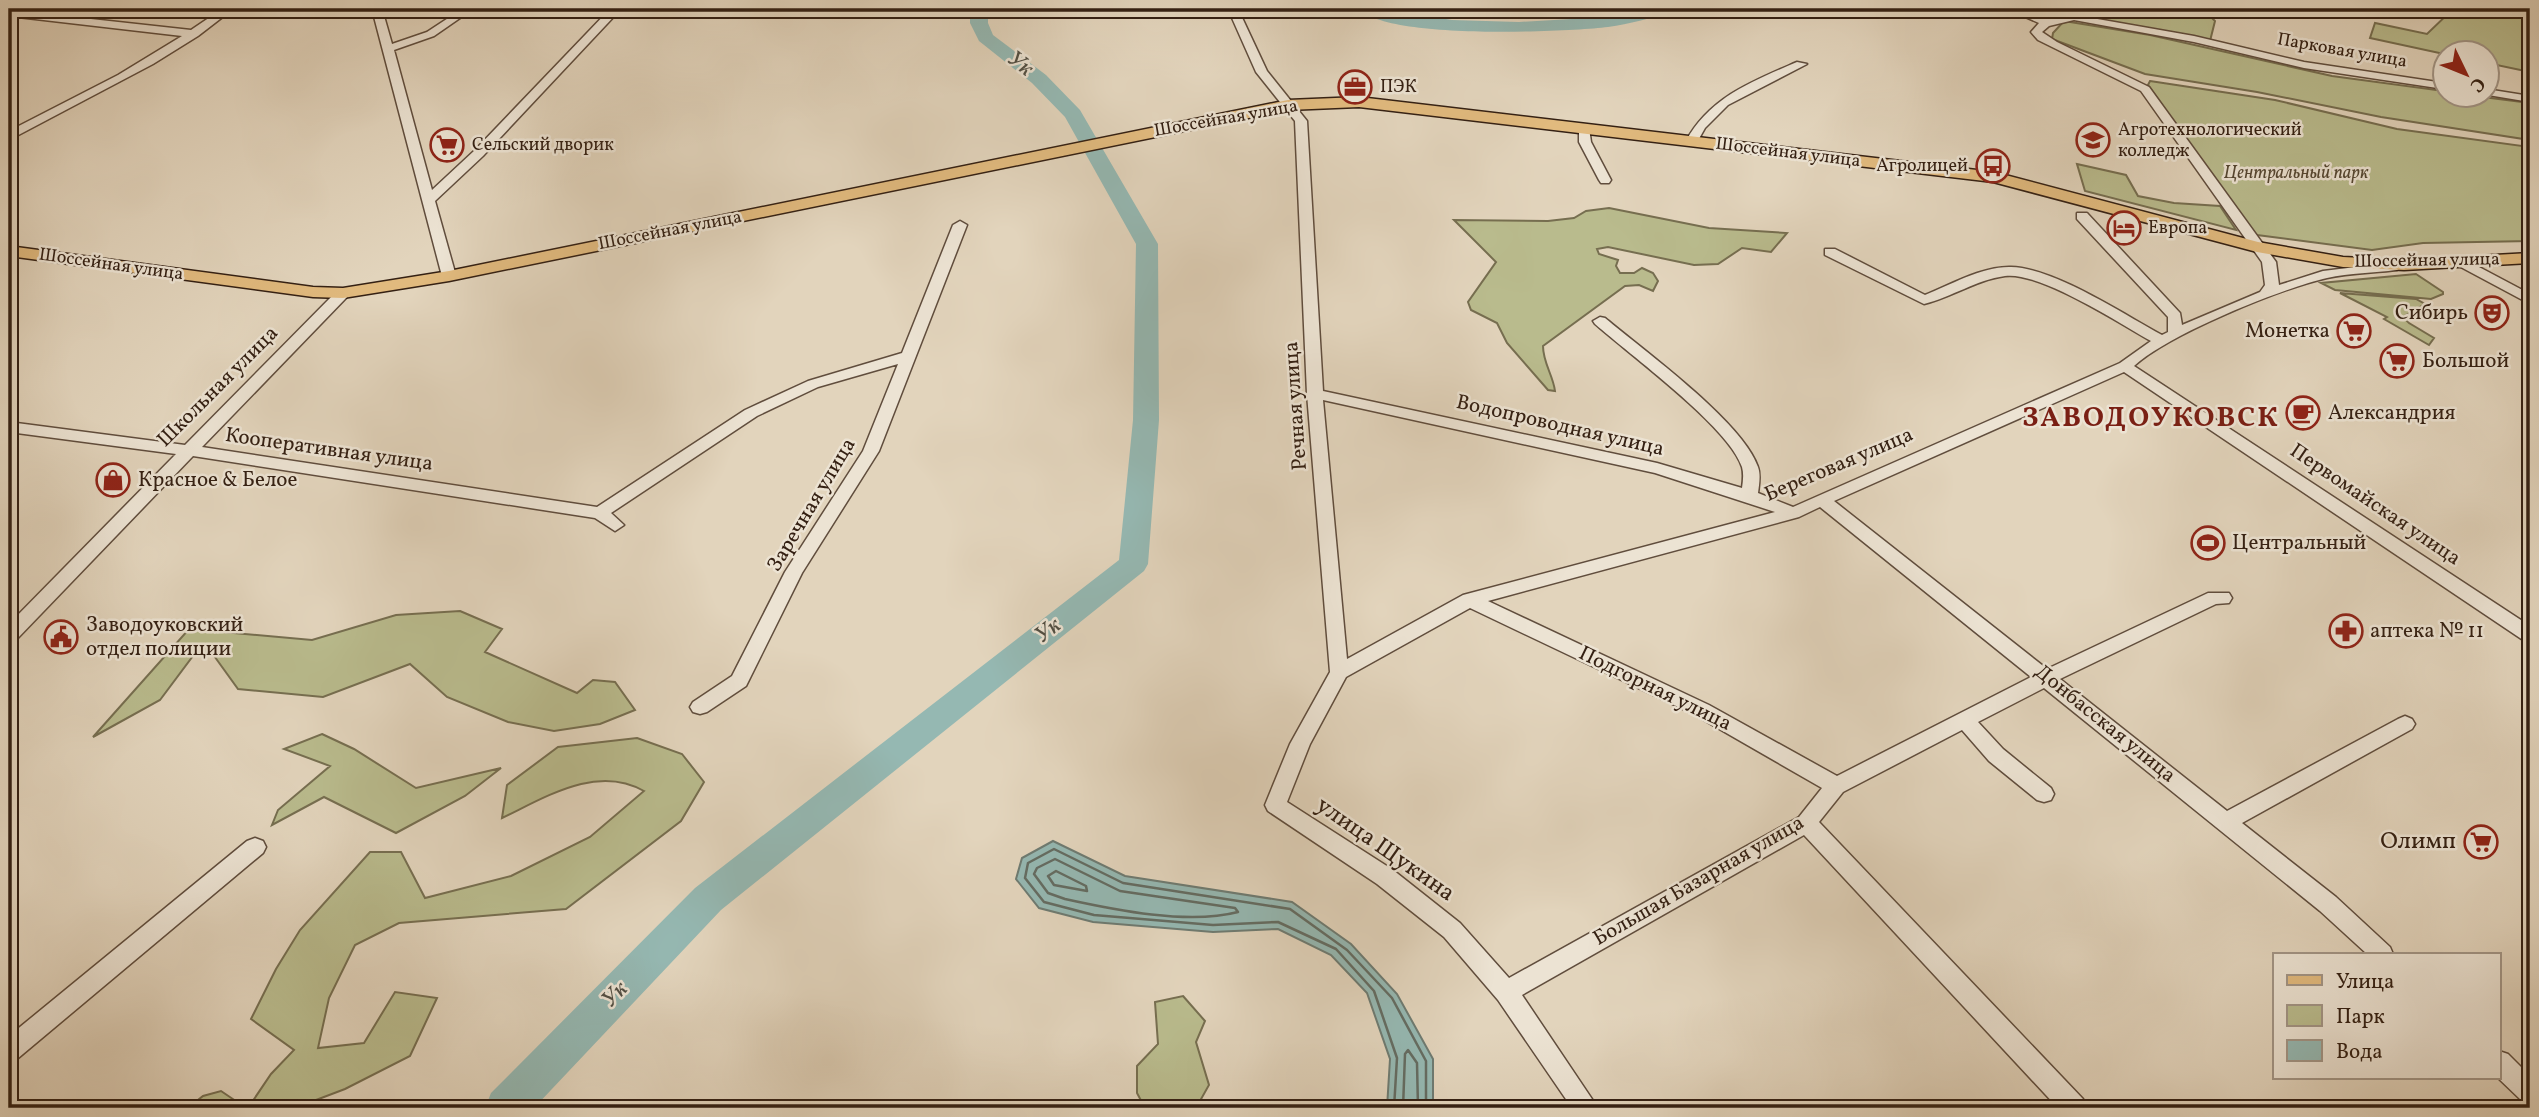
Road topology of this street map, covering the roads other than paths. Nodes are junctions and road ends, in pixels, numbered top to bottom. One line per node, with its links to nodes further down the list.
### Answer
1 (228, 9): 12 (street)
2 (377, 9): 13 (street)
3 (468, 9): 13 (street)
4 (616, 9): 26 (street)
5 (1233, 9): 18 (street, Речная улица)
6 (2012, 9): 11 (street)
7 (2080, 9): 10 (street, Парковая улица)
8 (2107, 9): 10 (street, Парковая улица)
9 (9, 13): 12 (street)
10 (2068, 17): 11 (street, Парковая улица); 15 (street, Парковая улица)
11 (2048, 23): 29 (street)
12 (194, 34): 20 (street)
13 (388, 48): 26 (street)
14 (1801, 64): 24 (street)
15 (2430, 84)
16 (2500, 94): 17 (street)
17 (2530, 99)
18 (1288, 105): 21 (main road, Шоссейная улица); 22 (main road, Шоссейная улица); 43 (street, Речная улица)
19 (9, 124): 20 (street)
20 (27, 127): 23 (street)
21 (1583, 128): 24 (main road, Шоссейная улица); 25 (street)
22 (1149, 133): 35 (main road, Шоссейная улица)
23 (9, 136)
24 (1692, 141): 29 (main road, Шоссейная улица)
25 (1605, 180)
26 (429, 200): 35 (street)
27 (2082, 216): 40 (street)
28 (960, 225): 41 (street, Заречная улица)
29 (2257, 247): 34 (main road, Шоссейная улица); 37 (street)
30 (9, 251): 36 (main road, Шоссейная улица)
31 (1830, 252): 40 (street)
32 (2530, 258): 33 (main road, Шоссейная улица)
33 (2462, 261): 34 (main road, Шоссейная улица); 38 (street)
34 (2404, 265): 37 (street, Береговая улица)
35 (449, 275): 36 (main road, Шоссейная улица)
36 (343, 293): 45 (street, Школьная улица)
37 (2266, 293): 40 (street, Береговая улица)
38 (2530, 300)
39 (1600, 321): 46 (street)
40 (2169, 337): 42 (street, Береговая улица)
41 (908, 356): 48 (street); 57 (street, Заречная улица)
42 (2125, 366): 47 (street, Береговая улица); 54 (street, Первомайская улица)
43 (1315, 394): 46 (street, Водопроводная улица); 55 (street, Речная улица)
44 (9, 427): 45 (street, Кооперативная улица)
45 (187, 451): 48 (street, Кооперативная улица); 53 (street, Школьная улица)
46 (1749, 496): 49 (street, Водопроводная улица)
47 (1822, 500): 49 (street, Береговая улица); 56 (street, Донбасская улица)
48 (600, 513): 50 (street, Кооперативная улица)
49 (1793, 513): 52 (street, Береговая улица)
50 (615, 525)
51 (2224, 598): 56 (street, Большая Базарная улица)
52 (1469, 600): 55 (street, Береговая улица); 60 (street, Подгорная улица)
53 (9, 635)
54 (2530, 635)
55 (1339, 672): 66 (street, улица Щукина)
56 (2047, 678): 58 (street, Большая Базарная улица); 62 (street, Донбасская улица)
57 (700, 707)
58 (1965, 720): 60 (street, Большая Базарная улица); 61 (street)
59 (2405, 724): 62 (street)
60 (1836, 786): 63 (street, Большая Базарная улица)
61 (2044, 794)
62 (2226, 822): 65 (street, Донбасская улица)
63 (1806, 823): 66 (street, Большая Базарная улица); 71 (street)
64 (255, 848): 67 (street)
65 (2381, 953)
66 (1506, 992): 70 (street, улица Щукина)
67 (9, 1051)
68 (2500, 1063): 69 (street)
69 (2530, 1091)
70 (1586, 1108)
71 (2074, 1108)

